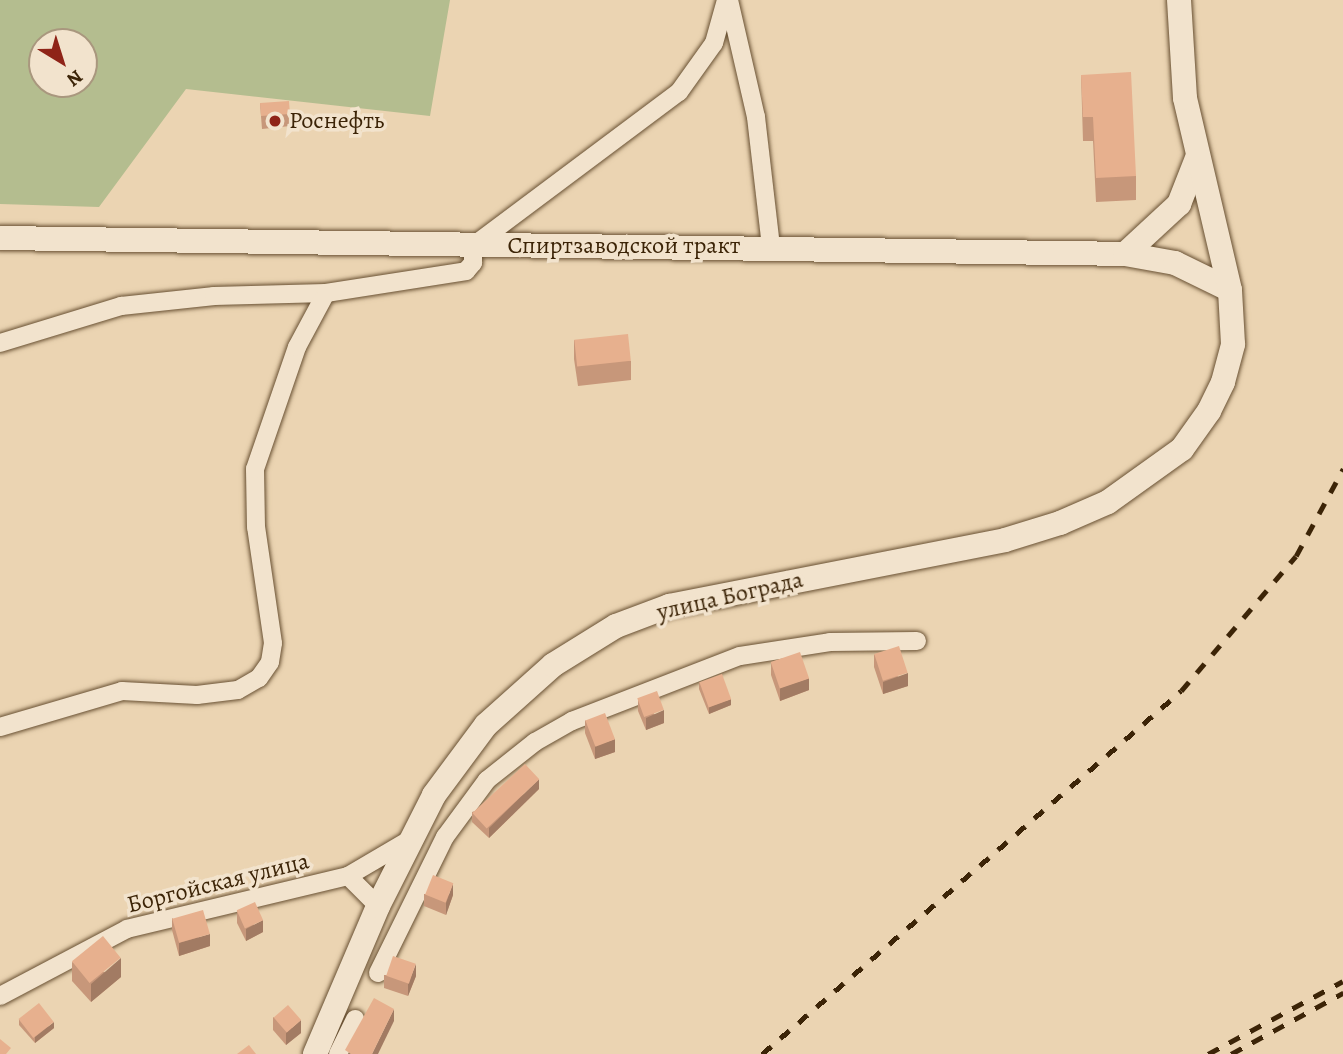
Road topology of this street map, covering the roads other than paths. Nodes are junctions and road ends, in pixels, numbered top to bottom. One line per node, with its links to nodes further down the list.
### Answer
1 (728, 0): 5 (street); 6 (street)
2 (1179, 0): 3 (main road, улица Бограда)
3 (1197, 158): 7 (main road); 8 (main road, улица Бограда)
4 (0, 238): 5 (main road, Спиртзаводской тракт)
5 (473, 246): 6 (main road, Спиртзаводской тракт); 9 (street)
6 (771, 246): 7 (main road, Спиртзаводской тракт)
7 (1125, 254): 8 (main road, Спиртзаводской тракт)
8 (1230, 290): 13 (main road, улица Бограда)
9 (326, 293): 10 (street); 12 (street)
10 (0, 343)
11 (917, 641): 14 (street)
12 (0, 727)
13 (457, 760): 14 (street); 15 (main road, улица Бограда)
14 (482, 786): 18 (street)
15 (411, 839): 16 (street, Боргойская улица); 17 (main road, улица Бограда)
16 (348, 876): 17 (street); 19 (street, Боргойская улица)
17 (378, 906): 21 (main road, улица Бограда)
18 (378, 973)
19 (0, 996)
20 (355, 1019): 21 (street)
21 (320, 1053)

